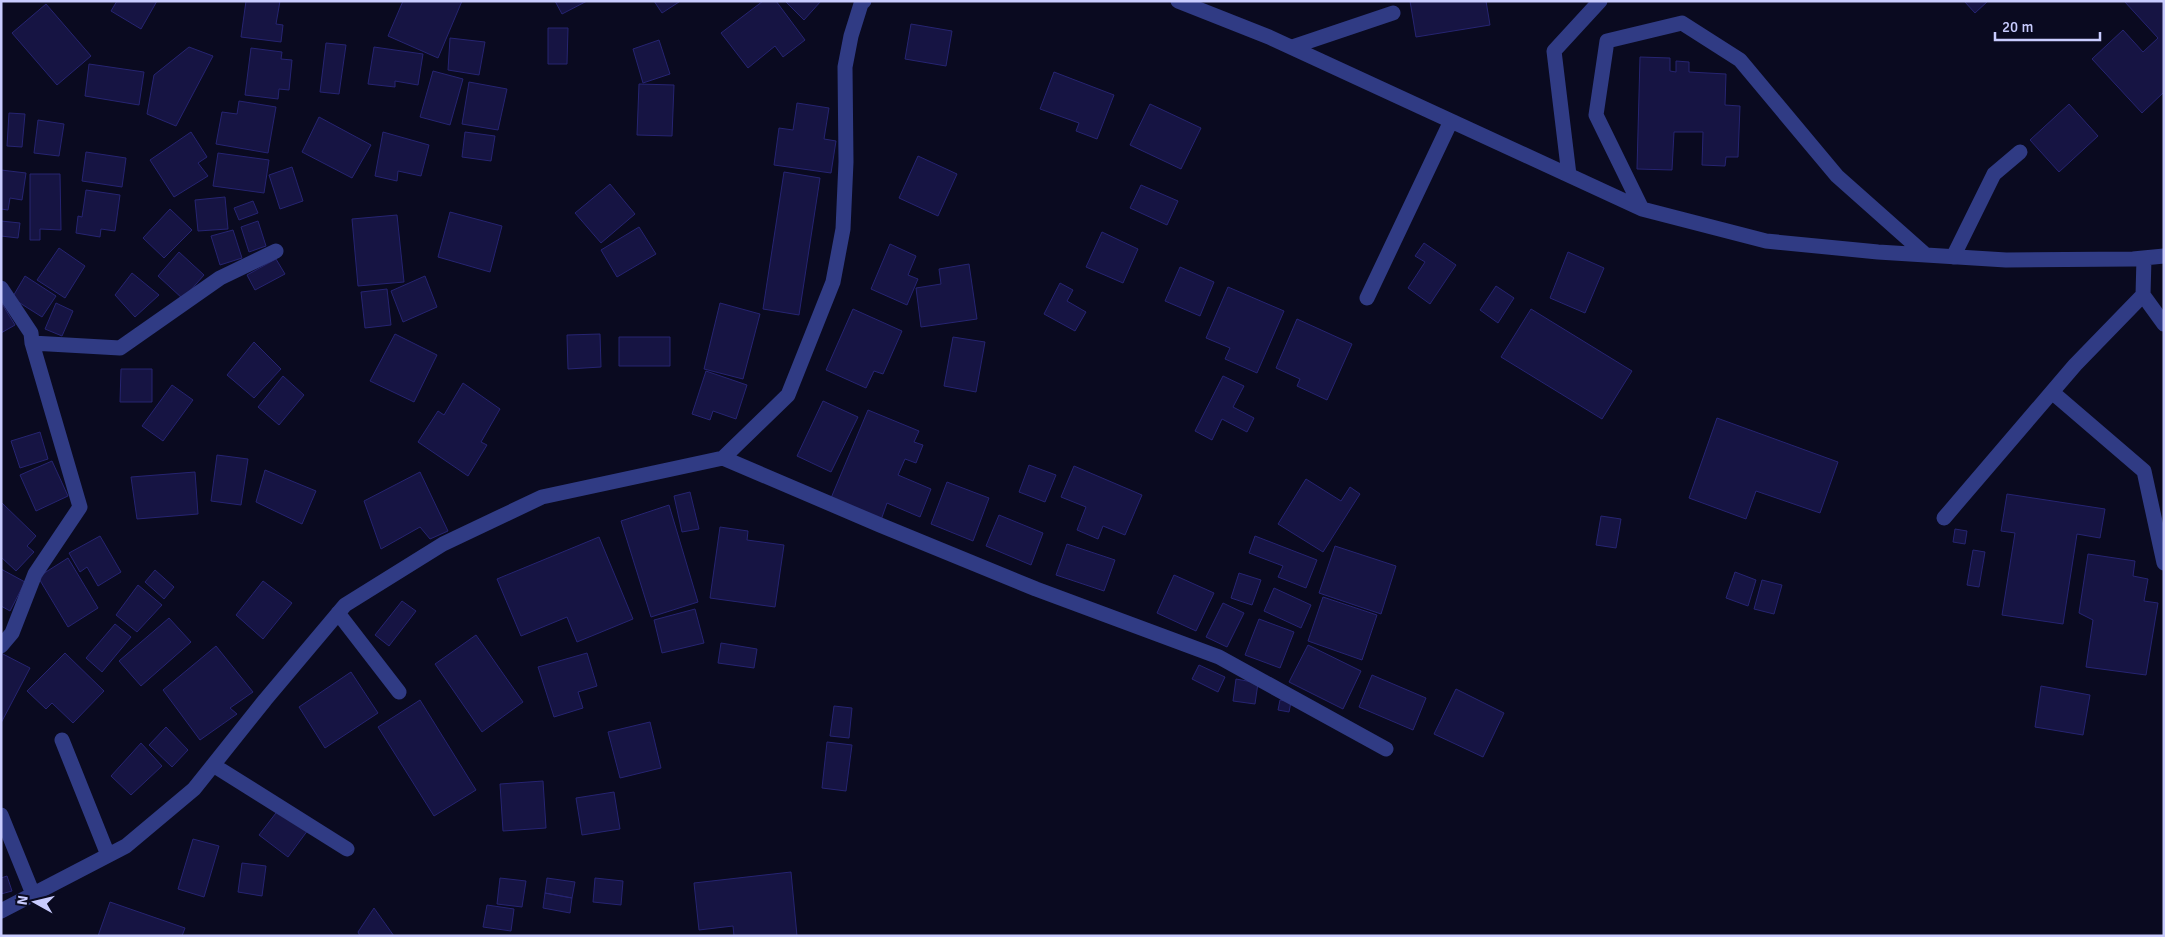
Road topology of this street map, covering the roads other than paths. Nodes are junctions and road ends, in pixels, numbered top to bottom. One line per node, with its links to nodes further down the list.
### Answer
1 (864, 1): 21 (street)
2 (1178, 1): 5 (street)
3 (1600, 1): 8 (street)
4 (1393, 13): 5 (street)
5 (1292, 47): 6 (street)
6 (1450, 121): 8 (street); 17 (street)
7 (2020, 152): 13 (street)
8 (1569, 175): 9 (street)
9 (1642, 209): 11 (street); 11 (street)
10 (276, 251): 19 (street)
11 (1926, 255): 13 (street)
12 (2164, 256): 14 (street)
13 (1953, 257): 14 (street)
14 (2144, 258): 16 (street)
15 (1, 288): 19 (street)
16 (2143, 295): 18 (street); 20 (street)
17 (1367, 298)
18 (2164, 324)
19 (32, 343): 25 (street)
20 (2052, 392): 22 (street); 23 (street)
21 (723, 458): 24 (street); 28 (street)
22 (1944, 518)
23 (2164, 563)
24 (338, 613): 26 (street); 29 (street)
25 (1, 646)
26 (399, 692)
27 (62, 740): 32 (street)
28 (1386, 749)
29 (213, 765): 31 (street); 32 (street)
30 (1, 815): 33 (street)
31 (347, 849)
32 (108, 855): 33 (street)
33 (33, 894): 34 (street)
34 (1, 911)

